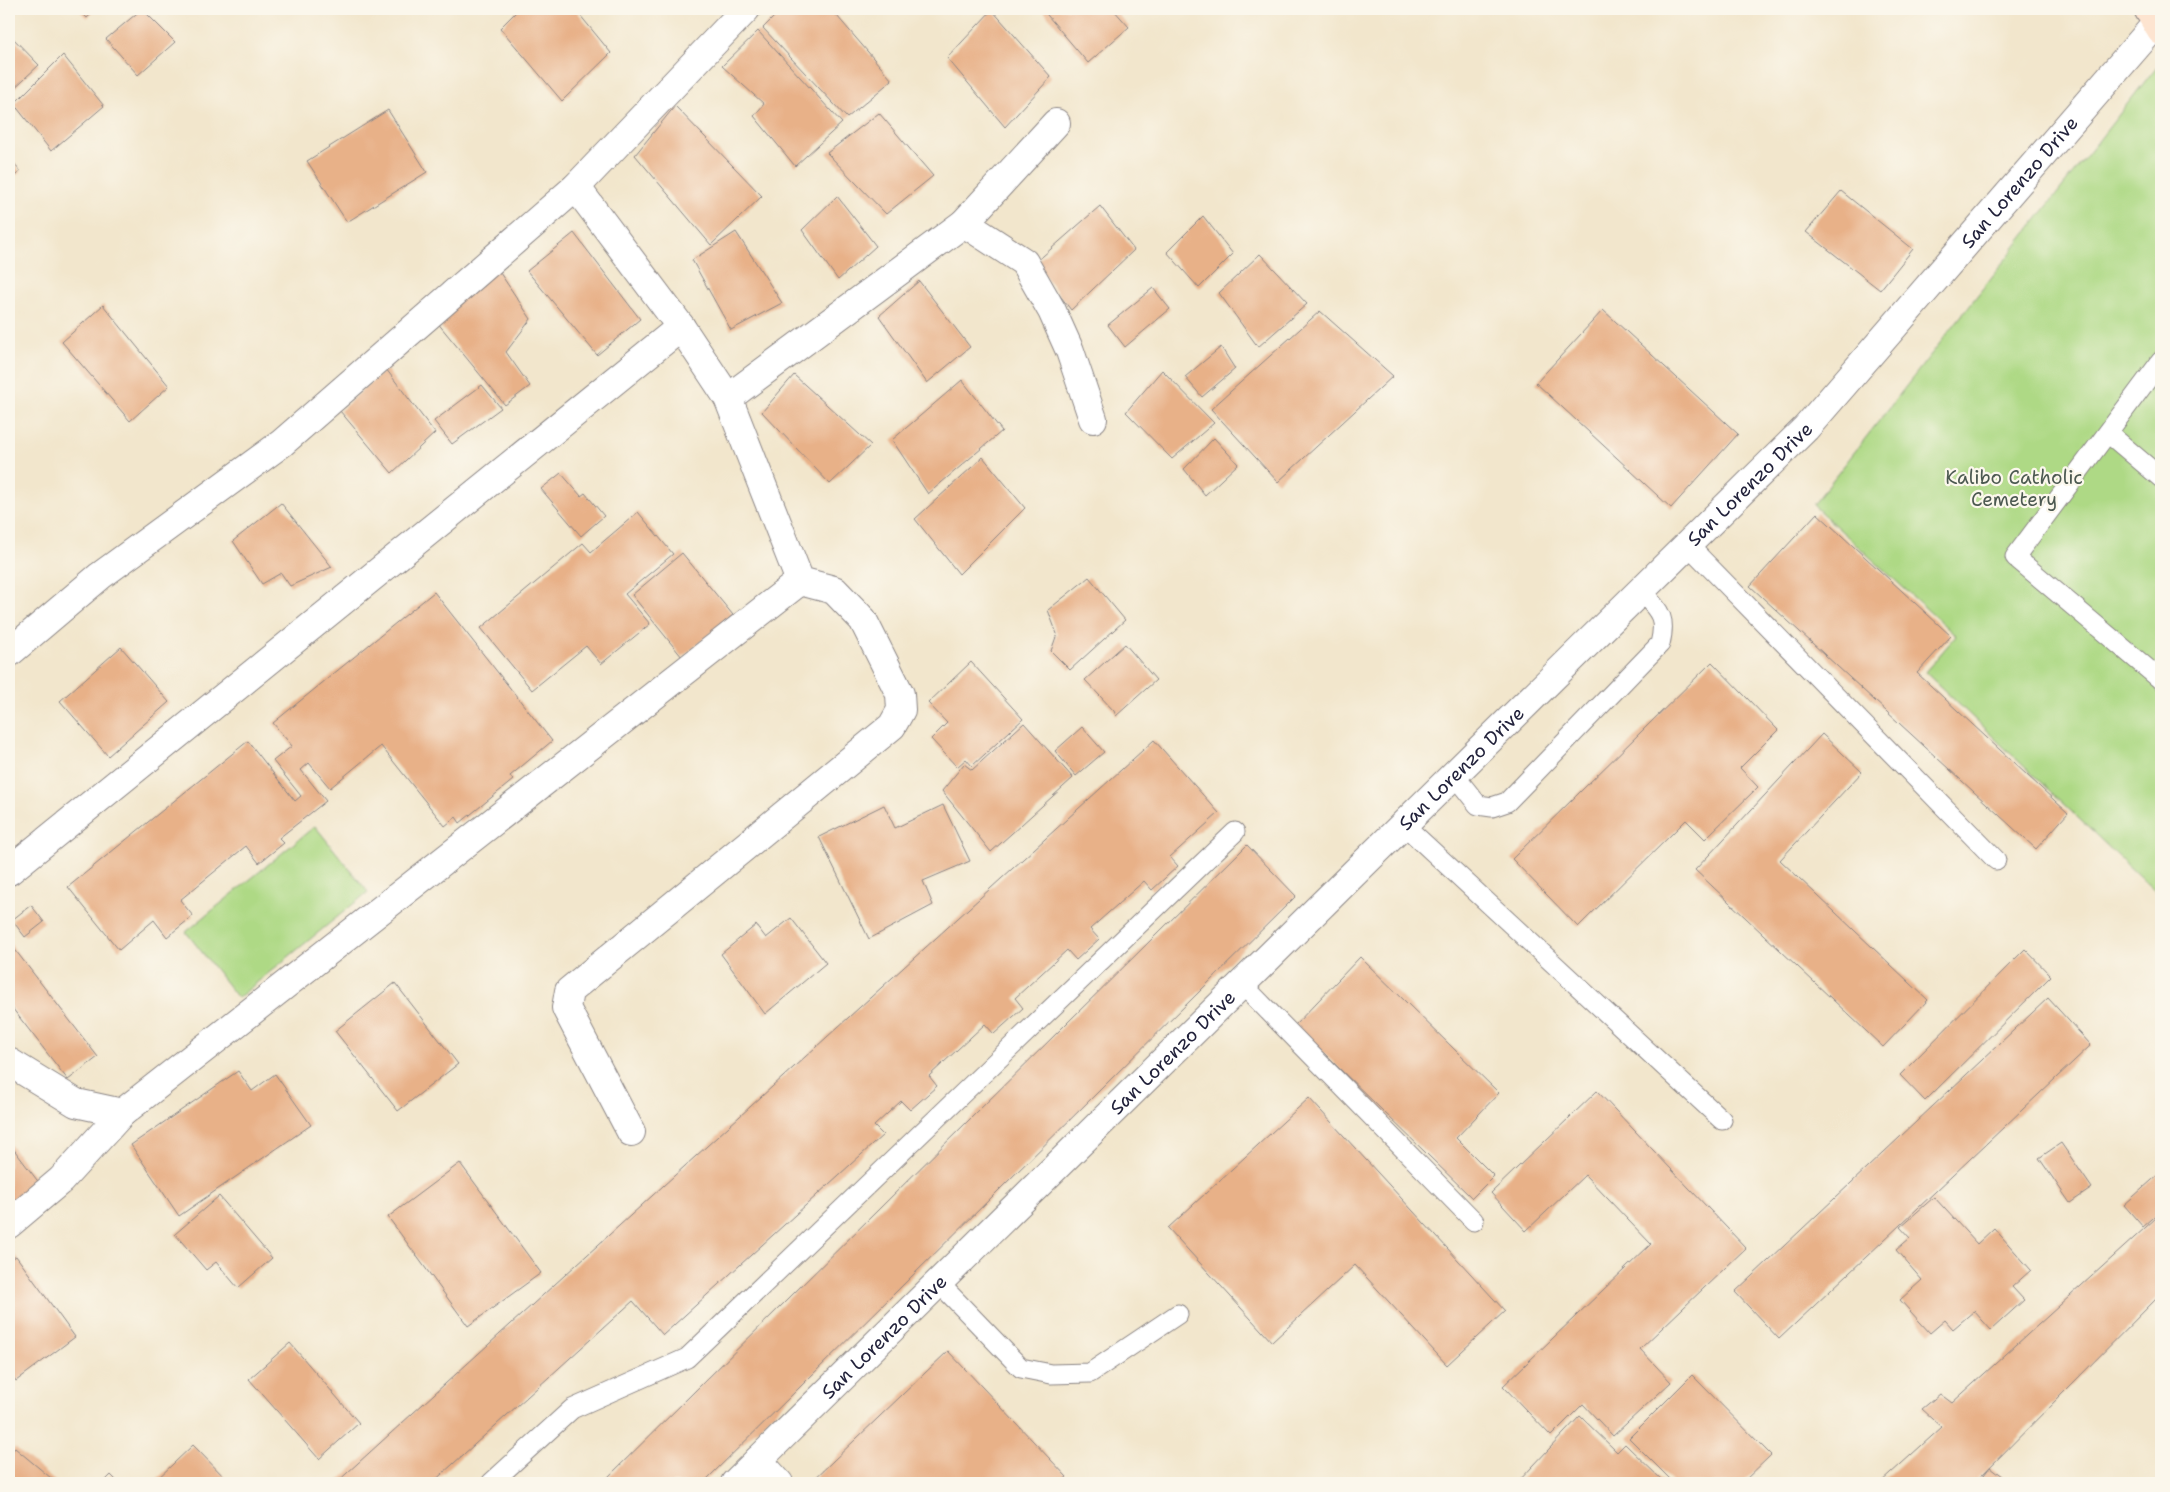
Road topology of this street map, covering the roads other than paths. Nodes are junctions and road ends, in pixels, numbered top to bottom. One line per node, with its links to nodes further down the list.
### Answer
1 (746, 9): 4 (street)
2 (2155, 21): 12 (street, San Lorenzo Drive)
3 (1056, 123): 5 (street)
4 (576, 187): 6 (street); 15 (street)
5 (964, 223): 8 (street); 9 (street)
6 (681, 327): 8 (street); 21 (street)
7 (2161, 361): 10 (lane)
8 (728, 398): 13 (street)
9 (1093, 419)
10 (2108, 432): 11 (lane); 16 (lane)
11 (2161, 478)
12 (1688, 545): 14 (street, San Lorenzo Drive); 20 (lane)
13 (800, 581): 24 (street); 26 (street)
14 (1641, 591): 17 (street, San Lorenzo Drive); 17 (lane)
15 (9, 653)
16 (2161, 680)
17 (1454, 775): 18 (street, San Lorenzo Drive)
18 (1404, 824): 22 (street, San Lorenzo Drive); 25 (lane)
19 (1235, 832): 32 (lane)
20 (1996, 860)
21 (9, 871)
22 (1242, 984): 27 (lane); 29 (street, San Lorenzo Drive)
23 (9, 1062): 24 (street)
24 (122, 1113): 28 (street)
25 (1722, 1120)
26 (631, 1132)
27 (1474, 1221)
28 (9, 1224)
29 (939, 1283): 30 (lane); 31 (street, San Lorenzo Drive)
30 (1178, 1314)
31 (758, 1460): 33 (street, San Lorenzo Drive); 34 (street)
32 (491, 1483)
33 (735, 1483)
34 (779, 1483)

